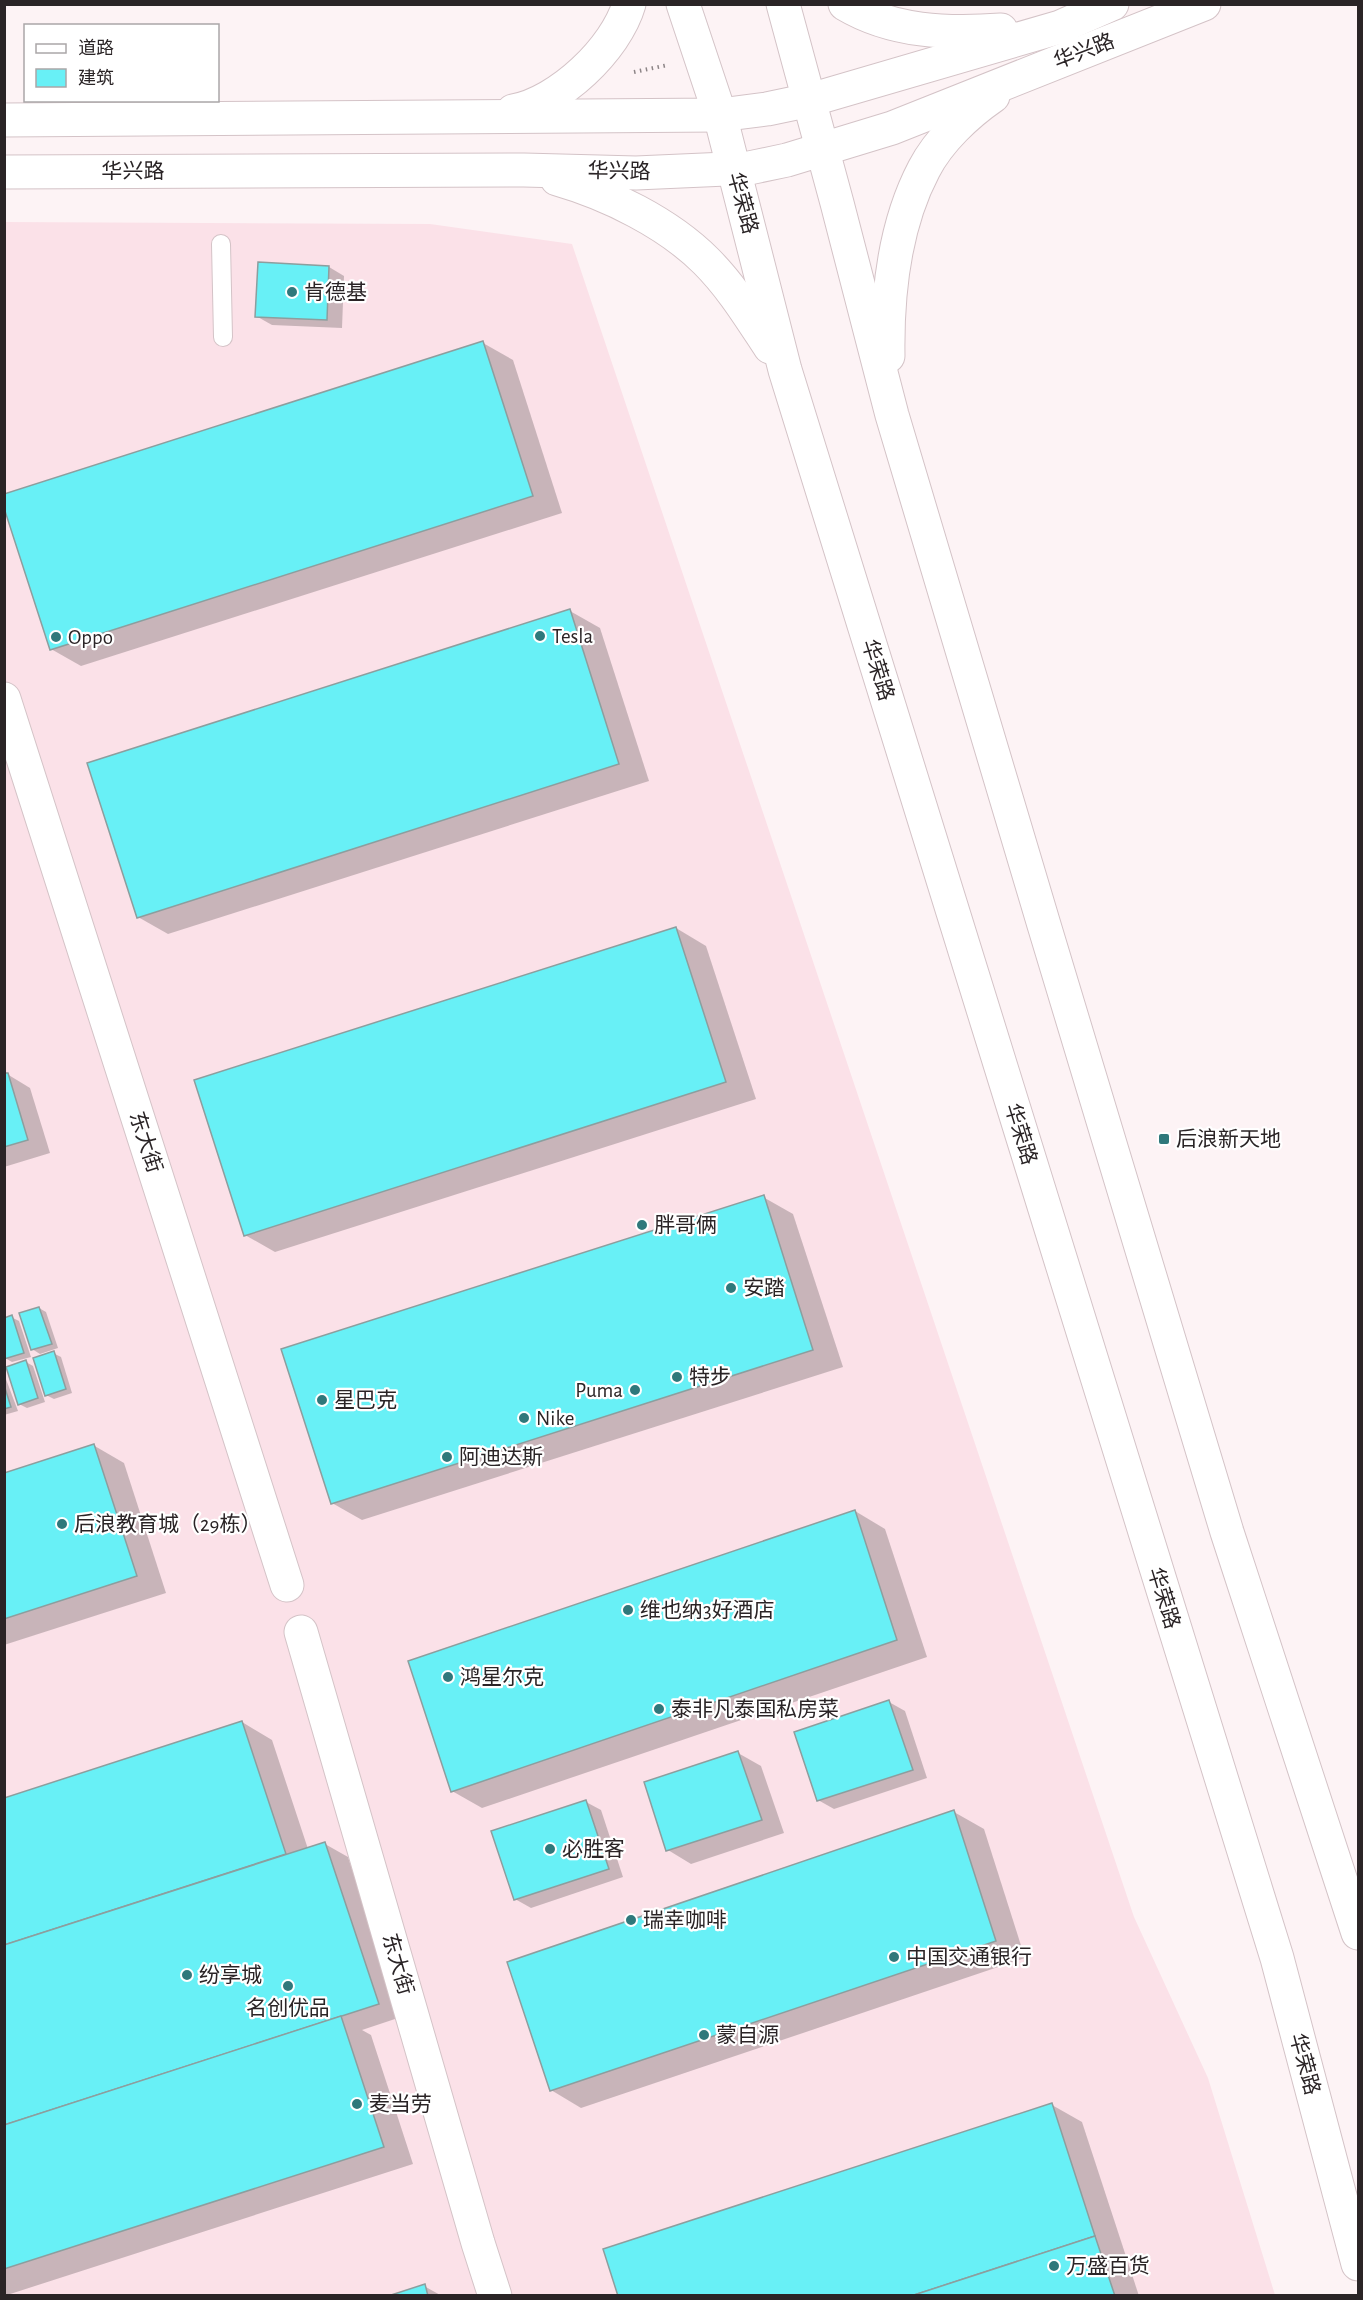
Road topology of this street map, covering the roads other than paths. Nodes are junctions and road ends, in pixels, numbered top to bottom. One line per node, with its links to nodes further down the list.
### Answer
1 (629, 4): 11 (main road)
2 (684, 4): 10 (main road, 华荣路)
3 (783, 4): 9 (main road)
4 (845, 4): 7 (main road)
5 (1112, 4): 7 (main road, 华兴路)
6 (1204, 4): 8 (main road, 华兴路)
7 (1060, 27): 9 (main road, 华兴路)
8 (1024, 75): 13 (main road, 华兴路); 20 (main road)
9 (810, 100): 10 (main road, 华兴路); 13 (main road)
10 (720, 115): 11 (main road, 华兴路); 14 (main road, 华荣路)
11 (476, 118): 12 (main road, 华兴路)
12 (4, 120)
13 (823, 150): 14 (main road, 华兴路); 20 (main road)
14 (734, 169): 15 (main road, 华兴路); 19 (main road, 华荣路)
15 (524, 170): 16 (main road, 华兴路); 19 (main road)
16 (4, 172)
17 (220, 244): 18 (lane)
18 (223, 337)
19 (785, 370): 25 (main road, 华荣路)
20 (892, 415): 24 (main road)
21 (4, 699): 22 (main road, 东大街)
22 (287, 1585)
23 (301, 1632): 26 (main road, 东大街)
24 (1359, 1933)
25 (1359, 2264)
26 (495, 2295)

